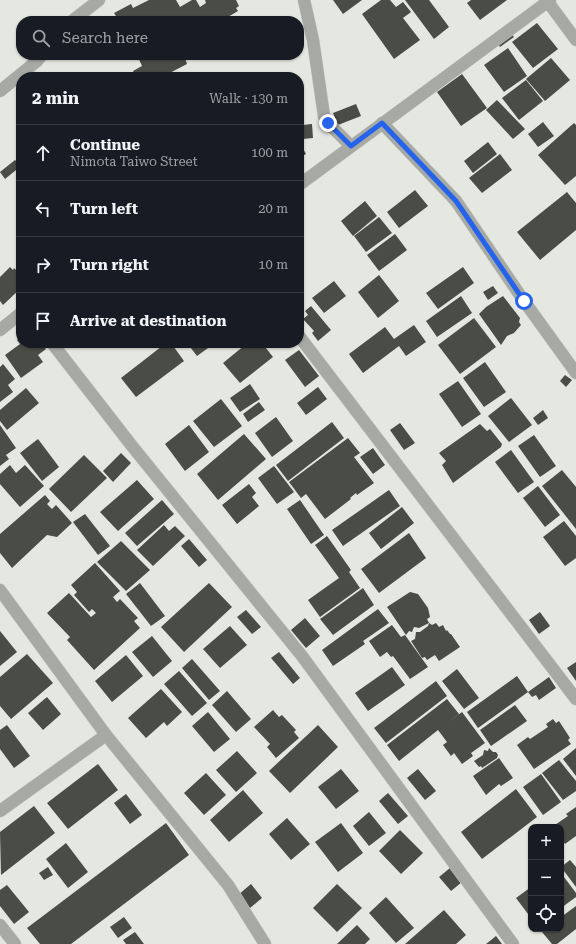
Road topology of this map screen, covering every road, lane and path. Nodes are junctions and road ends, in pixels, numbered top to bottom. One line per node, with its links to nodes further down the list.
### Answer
1 (99, 0): 4 (street)
2 (304, 0): 11 (street)
3 (549, 1): 5 (street); 10 (street)
4 (78, 16)
5 (576, 40)
6 (38, 60): 7 (street)
7 (23, 72)
8 (16, 78): 9 (street)
9 (0, 91)
10 (382, 123): 11 (street); 17 (street)
11 (351, 146): 12 (street)
12 (304, 181)
13 (16, 317): 14 (street)
14 (0, 330)
15 (304, 343): 19 (street)
16 (56, 348): 25 (street)
17 (576, 373)
18 (0, 590): 20 (street)
19 (576, 699)
20 (106, 735): 21 (street); 24 (street)
21 (0, 812)
22 (0, 924): 23 (street)
23 (15, 944)
24 (265, 944)
25 (513, 944)

